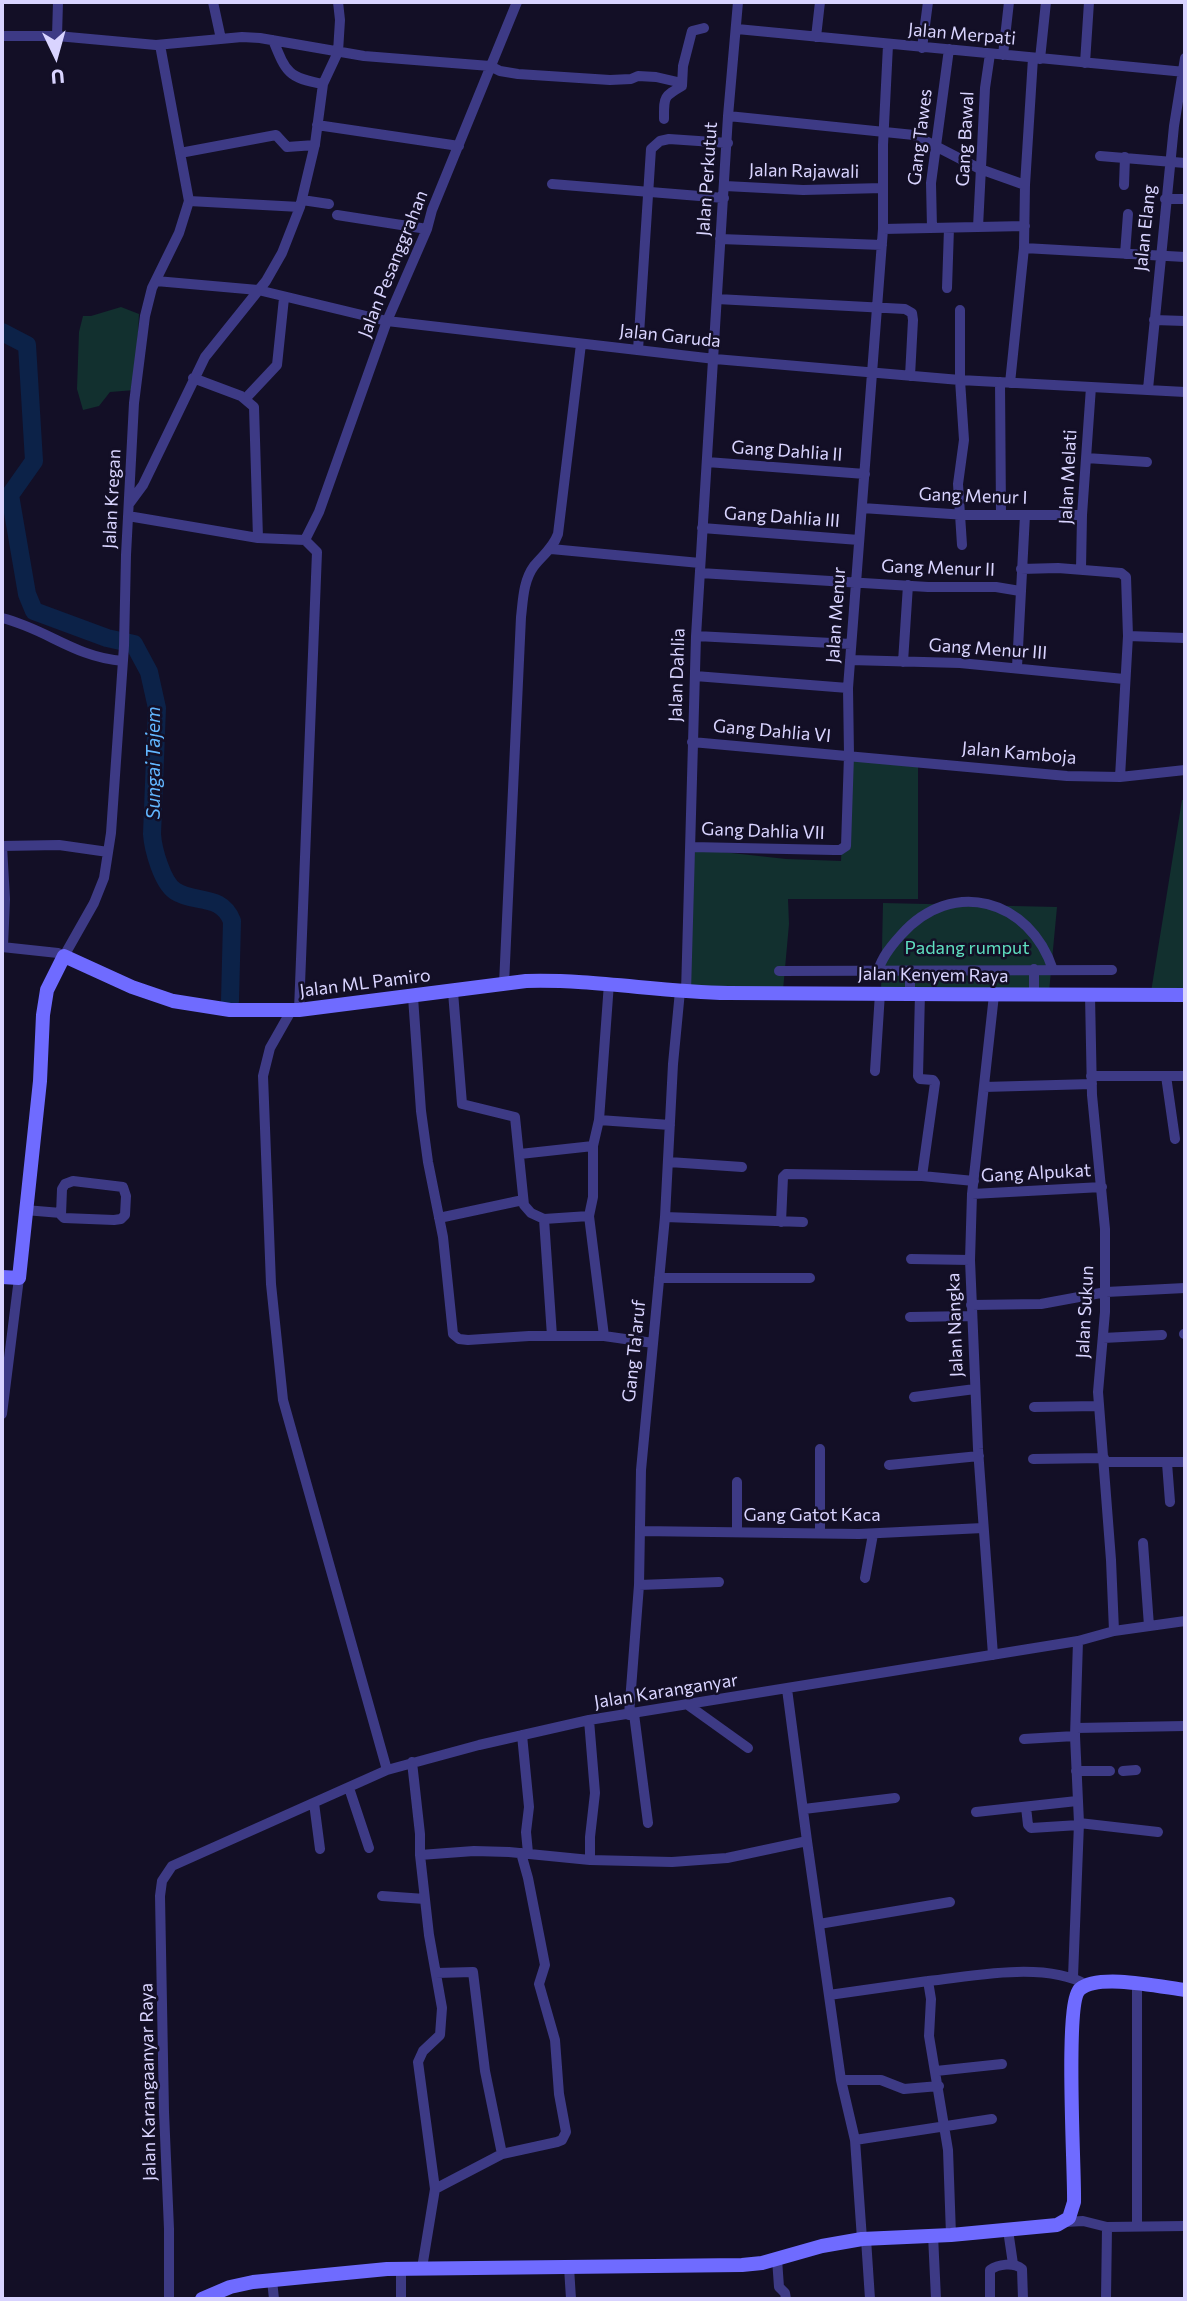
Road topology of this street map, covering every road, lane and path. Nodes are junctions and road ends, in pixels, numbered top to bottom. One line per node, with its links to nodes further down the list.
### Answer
1 (58, 2): 14 (street)
2 (213, 2): 16 (street)
3 (338, 2): 22 (street)
4 (517, 2): 28 (street, Jalan Pesanggrahan)
5 (738, 2): 12 (street, Jalan Perkutut)
6 (820, 2): 15 (street)
7 (928, 2): 20 (street)
8 (1009, 2): 24 (street)
9 (1046, 2): 25 (street)
10 (1089, 2): 27 (street)
11 (704, 28): 30 (street)
12 (737, 29): 15 (street, Jalan Merpati); 32 (street, Jalan Perkutut)
13 (2, 36): 14 (street)
14 (57, 36): 18 (street)
15 (816, 37): 19 (street, Jalan Merpati)
16 (220, 39): 17 (street); 18 (street)
17 (273, 40): 22 (street); 31 (street)
18 (160, 45): 40 (street, Jalan Kregan)
19 (888, 45): 20 (street, Jalan Merpati); 35 (street, Jalan Menur)
20 (922, 48): 21 (street, Jalan Merpati)
21 (949, 49): 23 (street, Jalan Merpati); 39 (street, Gang Tawes)
22 (338, 52): 28 (street); 31 (street)
23 (990, 54): 24 (street, Jalan Merpati); 45 (street, Gang Bawal)
24 (1003, 55): 25 (street, Jalan Merpati)
25 (1037, 58): 27 (street, Jalan Merpati); 47 (street)
26 (1185, 58): 29 (street, Jalan Elang)
27 (1085, 63): 29 (street, Jalan Merpati)
28 (490, 66): 30 (street); 38 (street, Jalan Pesanggrahan)
29 (1184, 72): 43 (street, Jalan Elang)
30 (682, 83): 33 (street)
31 (323, 84): 34 (street)
32 (728, 117): 35 (street); 36 (street, Jalan Perkutut)
33 (664, 119)
34 (317, 125): 37 (street); 38 (street)
35 (884, 130): 39 (street); 49 (street, Jalan Menur)
36 (728, 144): 50 (street); 51 (street, Jalan Perkutut)
37 (315, 145): 40 (street); 55 (street)
38 (458, 146): 63 (street, Jalan Pesanggrahan)
39 (936, 146): 45 (street); 61 (street, Gang Tawes)
40 (180, 153): 54 (street, Jalan Kregan)
41 (1100, 156): 42 (street)
42 (1125, 157): 43 (street); 48 (street)
43 (1171, 162): 44 (street); 52 (street, Jalan Elang)
44 (1185, 163)
45 (980, 169): 47 (street); 60 (street, Gang Bawal)
46 (552, 184): 50 (street, Jalan Rajawali)
47 (1025, 185): 59 (street)
48 (1124, 185)
49 (883, 188): 51 (street, Jalan Rajawali); 64 (street, Jalan Menur)
50 (648, 191): 51 (street, Jalan Rajawali); 82 (street)
51 (724, 192): 65 (street, Jalan Perkutut)
52 (1166, 199): 53 (street); 69 (street, Jalan Elang)
53 (1185, 199)
54 (189, 201): 55 (street); 71 (street, Jalan Kregan)
55 (301, 203): 56 (street); 73 (street)
56 (330, 204)
57 (1128, 214): 68 (street)
58 (337, 215): 63 (street)
59 (1025, 226): 60 (street); 67 (street)
60 (978, 227): 62 (street)
61 (932, 228): 62 (street); 64 (street)
62 (949, 228): 72 (street)
63 (427, 229): 79 (street, Jalan Pesanggrahan)
64 (883, 229): 66 (street, Jalan Menur)
65 (720, 239): 66 (street); 75 (street, Jalan Perkutut)
66 (882, 246): 76 (street, Jalan Menur)
67 (1024, 248): 68 (street); 88 (street)
68 (1125, 254): 69 (street)
69 (1160, 256): 70 (street); 78 (street, Jalan Elang)
70 (1185, 257)
71 (156, 281): 73 (street, Jalan Garuda); 98 (street, Jalan Kregan)
72 (947, 288)
73 (258, 290): 74 (street, Jalan Garuda); 86 (street)
74 (284, 298): 79 (street, Jalan Garuda); 92 (street)
75 (717, 299): 76 (street); 83 (street, Jalan Perkutut)
76 (876, 307): 84 (street, Jalan Menur); 85 (street)
77 (960, 310): 87 (street)
78 (1154, 320): 80 (street); 90 (street, Jalan Elang)
79 (387, 321): 81 (street, Jalan Garuda); 105 (street, Jalan Pesanggrahan)
80 (1185, 321)
81 (581, 344): 82 (street, Jalan Garuda); 108 (street)
82 (638, 350): 83 (street, Jalan Garuda)
83 (715, 359): 84 (street, Jalan Garuda); 95 (street, Jalan Dahlia)
84 (874, 373): 85 (street, Jalan Garuda); 96 (street, Jalan Menur)
85 (910, 376): 87 (street, Jalan Garuda)
86 (193, 378): 92 (street); 98 (street)
87 (960, 380): 88 (street, Jalan Garuda); 99 (street)
88 (1005, 383): 89 (street, Jalan Garuda); 101 (street)
89 (1091, 387): 90 (street, Jalan Garuda); 93 (street, Jalan Melati)
90 (1148, 389): 91 (street, Jalan Garuda)
91 (1185, 391)
92 (246, 398): 104 (street)
93 (1086, 458): 94 (street); 100 (street, Jalan Melati)
94 (1147, 462)
95 (707, 463): 96 (street, Gang Dahlia II); 103 (street, Jalan Dahlia)
96 (865, 474): 97 (street, Jalan Menur)
97 (862, 508): 99 (street, Gang Menur I); 106 (street, Jalan Menur)
98 (128, 510): 104 (street); 121 (street, Jalan Kregan)
99 (961, 514): 101 (street, Gang Menur I); 107 (street)
100 (1082, 514): 102 (street, Gang Menur I); 111 (street, Jalan Melati)
101 (1001, 515): 102 (street, Gang Menur I)
102 (1024, 515): 110 (street)
103 (702, 528): 106 (street, Gang Dahlia III); 109 (street, Jalan Dahlia)
104 (258, 538): 105 (street)
105 (305, 540): 154 (street)
106 (859, 540): 112 (street, Jalan Menur)
107 (962, 545)
108 (551, 549): 109 (street, Gang Menur II); 144 (street)
109 (700, 568): 112 (street, Gang Menur II); 116 (street, Jalan Dahlia)
110 (1021, 569): 111 (street); 114 (street)
111 (1081, 569): 117 (street)
112 (855, 583): 113 (street, Gang Menur II); 119 (street, Jalan Menur)
113 (908, 586): 114 (street, Gang Menur II); 122 (street)
114 (1020, 591): 123 (street)
115 (2, 618): 121 (street)
116 (696, 636): 119 (street); 124 (street, Jalan Dahlia)
117 (1128, 636): 118 (street); 125 (street)
118 (1185, 638)
119 (851, 644): 120 (street, Jalan Menur)
120 (850, 660): 122 (street, Gang Menur III); 126 (street, Jalan Menur)
121 (123, 661): 134 (street, Jalan Kregan)
122 (903, 662): 123 (street, Gang Menur III)
123 (1017, 667): 125 (street, Gang Menur III)
124 (695, 676): 126 (street); 127 (street, Jalan Dahlia)
125 (1124, 679): 130 (street)
126 (848, 688): 128 (street, Jalan Menur)
127 (692, 742): 128 (street, Gang Dahlia VI); 132 (street, Jalan Dahlia)
128 (849, 754): 130 (street, Jalan Kamboja); 133 (street, Jalan Menur)
129 (1185, 770): 130 (street, Jalan Kamboja)
130 (1120, 777)
131 (2, 846): 134 (street); 135 (street)
132 (691, 847): 133 (street, Gang Dahlia VII); 145 (street, Jalan Dahlia)
133 (834, 850)
134 (108, 852): 136 (street, Jalan Kregan)
135 (2, 947): 136 (street)
136 (64, 956): 154 (street, Jalan ML Pamiro); 172 (street)
137 (1034, 969): 138 (street); 142 (street); 150 (street)
138 (1054, 970): 139 (street); 141 (street)
139 (1112, 970)
140 (779, 971): 141 (street)
141 (878, 971): 142 (street)
142 (910, 971): 148 (street)
143 (609, 983): 144 (street, Jalan ML Pamiro); 145 (street, Jalan ML Pamiro); 160 (street)
144 (504, 984): 146 (street, Jalan ML Pamiro)
145 (683, 991): 147 (street, Jalan Kenyem Raya); 161 (street, Gang Ta'aruf)
146 (453, 992): 153 (street, Jalan ML Pamiro); 164 (street)
147 (880, 993): 148 (street, Jalan Kenyem Raya); 155 (street)
148 (915, 993): 149 (street, Jalan Kenyem Raya); 167 (street)
149 (994, 995): 150 (street, Jalan Kenyem Raya); 159 (street, Jalan Nangka)
150 (1034, 995): 151 (street, Jalan Kenyem Raya)
151 (1090, 995): 152 (street, Jalan Kenyem Raya); 158 (street, Jalan Sukun)
152 (1185, 995)
153 (413, 996): 154 (street, Jalan ML Pamiro); 175 (street)
154 (295, 1010): 234 (street)
155 (875, 1071)
156 (1166, 1076): 157 (street); 158 (street); 162 (street)
157 (1185, 1076)
158 (1092, 1080): 159 (street); 169 (street, Jalan Sukun)
159 (984, 1087): 168 (street, Jalan Nangka)
160 (599, 1120): 161 (street); 163 (street)
161 (670, 1125): 165 (street, Gang Ta'aruf)
162 (1175, 1139)
163 (593, 1146): 164 (street); 174 (street)
164 (520, 1153): 171 (street)
165 (669, 1162): 166 (street); 176 (street, Gang Ta'aruf)
166 (742, 1167)
167 (922, 1176): 168 (street); 178 (street)
168 (974, 1181): 170 (street, Jalan Nangka)
169 (1102, 1187): 170 (street, Gang Alpukat); 187 (street, Jalan Sukun)
170 (972, 1194): 181 (street, Jalan Nangka)
171 (523, 1200): 175 (street); 177 (street)
172 (25, 1210): 173 (street); 183 (street)
173 (61, 1213): 173 (street)
174 (589, 1216): 177 (street); 192 (street)
175 (439, 1217): 191 (street)
176 (665, 1217): 178 (street); 184 (street, Gang Ta'aruf)
177 (544, 1219): 191 (street)
178 (781, 1222): 179 (street)
179 (803, 1222)
180 (911, 1259): 181 (street)
181 (970, 1260): 188 (street, Jalan Nangka)
182 (2, 1278): 183 (street)
183 (19, 1278): 195 (street)
184 (659, 1278): 185 (street); 194 (street, Gang Ta'aruf)
185 (810, 1278)
186 (1185, 1288): 187 (street)
187 (1106, 1292): 188 (street); 193 (street, Jalan Sukun)
188 (971, 1311): 189 (street); 196 (street, Jalan Nangka)
189 (911, 1317)
190 (1162, 1335): 193 (street)
191 (552, 1336): 192 (street)
192 (604, 1336): 194 (street)
193 (1103, 1338): 198 (street, Jalan Sukun)
194 (653, 1343): 211 (street, Gang Ta'aruf)
195 (4, 1371): 200 (street)
196 (975, 1389): 197 (street); 202 (street, Jalan Nangka)
197 (914, 1397)
198 (1099, 1406): 199 (street); 204 (street, Jalan Sukun)
199 (1034, 1407)
200 (2, 1414)
201 (820, 1449): 213 (street)
202 (979, 1456): 207 (street); 210 (street, Jalan Nangka)
203 (1033, 1459): 204 (street)
204 (1104, 1460): 206 (street); 221 (street, Jalan Sukun)
205 (1185, 1462): 206 (street)
206 (1167, 1463): 209 (street)
207 (889, 1465)
208 (737, 1482): 212 (street)
209 (1170, 1502)
210 (983, 1528): 214 (street, Gang Gatot Kaca); 223 (street, Jalan Nangka)
211 (639, 1531): 212 (street, Gang Gatot Kaca); 218 (street, Gang Ta'aruf)
212 (737, 1532): 213 (street, Gang Gatot Kaca)
213 (820, 1533): 214 (street, Gang Gatot Kaca)
214 (873, 1534): 216 (street)
215 (1143, 1544): 220 (street)
216 (865, 1578)
217 (719, 1582): 218 (street)
218 (639, 1584): 226 (street, Gang Ta'aruf)
219 (1185, 1621): 220 (street, Jalan Karanganyar)
220 (1149, 1626): 221 (street, Jalan Karanganyar)
221 (1114, 1631): 222 (street, Jalan Karanganyar)
222 (1078, 1641): 223 (street, Jalan Karanganyar); 229 (street)
223 (993, 1655): 224 (street, Jalan Karanganyar)
224 (787, 1689): 225 (street, Jalan Karanganyar); 244 (street)
225 (688, 1705): 226 (street, Jalan Karanganyar); 232 (street)
226 (631, 1714): 227 (street, Jalan Karanganyar); 246 (street, Gang Ta'aruf)
227 (589, 1720): 230 (street, Jalan Karanganyar); 254 (street)
228 (1185, 1726): 229 (street)
229 (1076, 1732): 231 (street); 237 (street)
230 (522, 1735): 233 (street, Jalan Karanganyar); 252 (street)
231 (1024, 1739)
232 (748, 1748)
233 (412, 1762): 234 (street, Jalan Karanganyar); 253 (street)
234 (387, 1770): 239 (street, Jalan Karanganyar)
235 (1123, 1770): 236 (street)
236 (1136, 1770)
237 (1076, 1771): 238 (street); 241 (street)
238 (1110, 1771)
239 (349, 1788): 242 (street, Jalan Karanganyar); 250 (street)
240 (895, 1798): 244 (street)
241 (1077, 1801): 243 (street); 247 (street)
242 (314, 1803): 251 (street); 255 (street, Jalan Karanganyar)
243 (1026, 1807): 245 (street); 247 (street)
244 (804, 1809): 249 (street)
245 (975, 1812)
246 (648, 1824)
247 (1079, 1824): 248 (street); 261 (street)
248 (1158, 1832)
249 (807, 1841): 254 (street); 259 (street)
250 (369, 1848)
251 (320, 1849)
252 (524, 1853): 253 (street); 254 (street); 274 (street)
253 (420, 1855): 257 (street)
254 (590, 1860)
255 (172, 1866): 290 (street, Jalan Karangaanyar Raya)
256 (382, 1896): 257 (street)
257 (425, 1899): 260 (street)
258 (950, 1902): 259 (street)
259 (819, 1924): 266 (street)
260 (436, 1973): 274 (street); 275 (street)
261 (1073, 1977): 262 (street); 264 (street)
262 (928, 1981): 266 (street); 268 (street)
263 (1136, 1984): 264 (street); 265 (street); 277 (street)
264 (1087, 1985): 276 (street)
265 (1185, 1990)
266 (829, 1995): 269 (street)
267 (1002, 2064): 268 (street)
268 (936, 2071): 270 (street)
269 (841, 2080): 270 (street); 273 (street)
270 (939, 2086): 272 (street)
271 (992, 2119): 272 (street)
272 (944, 2126): 273 (street); 282 (street)
273 (855, 2140): 283 (street)
274 (502, 2154): 275 (street)
275 (435, 2189): 287 (street)
276 (1065, 2222): 279 (street); 280 (street)
277 (1137, 2226): 278 (street); 279 (street)
278 (1185, 2226)
279 (1107, 2227): 300 (street)
280 (1008, 2230): 282 (street); 285 (street)
281 (933, 2235): 282 (street); 283 (street); 297 (street)
282 (951, 2235)
283 (864, 2239): 284 (street); 296 (street)
284 (777, 2259): 286 (street); 295 (street)
285 (1013, 2264): 298 (street); 299 (street)
286 (569, 2267): 287 (street); 294 (street)
287 (422, 2268): 288 (street)
288 (401, 2269): 289 (street); 293 (street)
289 (272, 2280): 291 (street); 292 (street)
290 (169, 2299)
291 (202, 2299)
292 (274, 2299)
293 (401, 2299)
294 (571, 2299)
295 (786, 2299)
296 (870, 2299)
297 (936, 2299)
298 (990, 2299)
299 (1023, 2299)
300 (1107, 2299)

